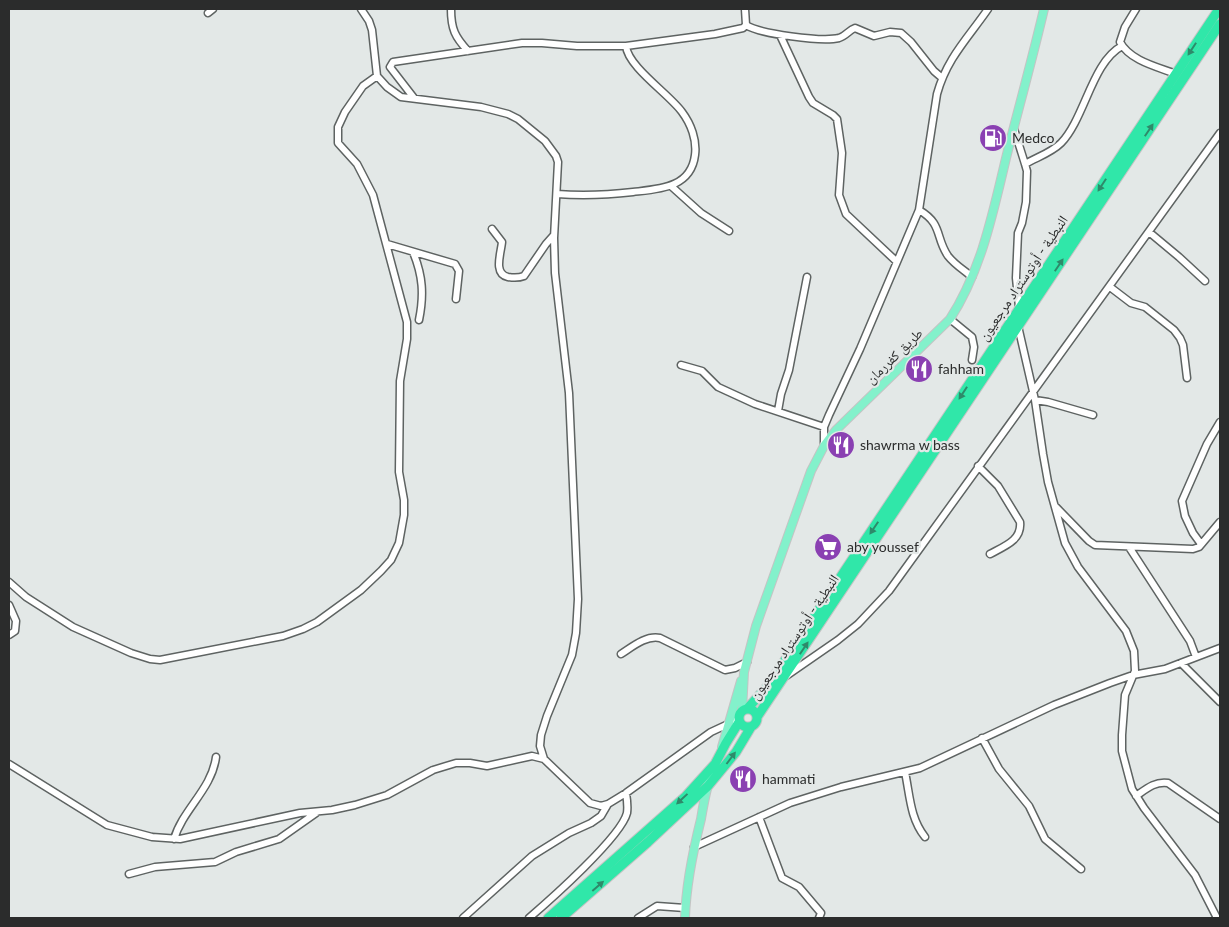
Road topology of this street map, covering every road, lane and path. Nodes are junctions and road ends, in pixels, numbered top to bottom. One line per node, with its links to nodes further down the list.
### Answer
1 (361, 9): 15 (street)
2 (451, 9): 13 (street)
3 (745, 9): 9 (street)
4 (988, 9): 16 (street)
5 (1044, 9): 18 (main road, طريق كفررمان)
6 (1136, 9): 12 (street)
7 (1219, 9): 14 (highway, النبطية - أوتوستراد مرجعيون, one-way to 14)
8 (1220, 24): 39 (highway, النبطية - أوتوستراد مرجعيون, one-way to 8)
9 (746, 25): 10 (street); 11 (street)
10 (780, 35): 16 (street); 30 (street)
11 (626, 46): 13 (street); 21 (street)
12 (1122, 46): 14 (street); 20 (street)
13 (468, 51): 17 (street)
14 (1176, 74): 36 (highway, النبطية - أوتوستراد مرجعيون, one-way to 36)
15 (377, 76): 17 (street); 28 (street)
16 (941, 77): 23 (street)
17 (414, 98): 22 (street)
18 (1014, 128): 20 (street); 32 (main road, طريق كفررمان)
19 (1220, 133): 26 (street)
20 (1025, 164): 36 (street)
21 (672, 186): 22 (street); 25 (street)
22 (556, 194): 27 (street)
23 (919, 210): 30 (street); 32 (street)
24 (492, 229): 27 (street)
25 (729, 231)
26 (1149, 232): 33 (street); 34 (street)
27 (554, 234): 75 (street)
28 (387, 244): 29 (street); 56 (street)
29 (414, 252): 35 (street); 38 (street)
30 (896, 261): 48 (street)
31 (807, 277): 45 (street)
32 (972, 277): 37 (main road, طريق كفررمان)
33 (1205, 281)
34 (1110, 287): 42 (street); 43 (street)
35 (456, 300)
36 (1019, 310): 68 (highway, النبطية - أوتوستراد مرجعيون, one-way to 68)
37 (950, 319): 40 (street); 49 (main road, طريق كفررمان)
38 (419, 320)
39 (1018, 326): 43 (street); 66 (highway, النبطية - أوتوستراد مرجعيون, one-way to 39)
40 (972, 360)
41 (681, 365): 45 (street)
42 (1188, 378)
43 (1032, 392): 44 (street); 50 (street)
44 (1036, 400): 46 (street); 51 (street)
45 (778, 411): 48 (street)
46 (1093, 415)
47 (1220, 422): 53 (street)
48 (824, 427): 49 (street)
49 (824, 446): 62 (main road, طريق كفررمان)
50 (978, 466): 55 (street); 66 (street)
51 (1054, 505): 54 (street); 65 (street)
52 (1220, 522): 53 (street)
53 (1201, 544): 54 (street)
54 (1129, 546): 61 (street)
55 (990, 554)
56 (9, 582)
57 (9, 605): 58 (street)
58 (9, 635)
59 (1220, 648): 61 (street)
60 (621, 654): 62 (street)
61 (1196, 657): 63 (street)
62 (747, 662): 64 (main road, طريق كفررمان)
63 (1181, 663): 65 (street); 67 (street)
64 (744, 672): 68 (main road, طريق كفررمان); 70 (main road)
65 (1134, 675): 72 (street); 81 (street)
66 (784, 677): 69 (highway, النبطية - أوتوستراد مرجعيون)
67 (1220, 702)
68 (742, 715): 69 (highway); 70 (street); 71 (highway); 73 (highway, النبطية - أوتوستراد مرجعيون)
69 (757, 718): 71 (highway, النبطية - أوتوستراد مرجعيون)
70 (729, 723): 73 (main road); 80 (street)
71 (751, 727): 79 (highway, one-way to 71)
72 (982, 738): 78 (street); 89 (street)
73 (719, 754): 77 (highway, النبطية - أوتوستراد مرجعيون)
74 (216, 757): 87 (street)
75 (544, 759): 82 (street); 83 (street)
76 (9, 764): 87 (street)
77 (715, 764): 79 (main road); 92 (highway, النبطية - أوتوستراد مرجعيون, one-way to 92)
78 (905, 772): 84 (street); 86 (street)
79 (708, 786): 88 (main road); 97 (highway, one-way to 79)
80 (626, 793): 82 (street); 91 (street)
81 (1136, 796): 85 (street); 101 (street)
82 (608, 804): 94 (street)
83 (320, 812): 87 (street); 90 (street)
84 (759, 817): 88 (street); 100 (street)
85 (1220, 819)
86 (925, 838)
87 (174, 839)
88 (694, 847): 93 (main road)
89 (1081, 869)
90 (129, 874)
91 (570, 881): 92 (street); 95 (street)
92 (579, 890): 96 (highway, النبطية - أوتوستراد مرجعيون)
93 (685, 908): 98 (street); 99 (main road)
94 (464, 918)
95 (529, 918)
96 (548, 918)
97 (562, 918)
98 (638, 918)
99 (685, 918)
100 (819, 918)
101 (1217, 918)

